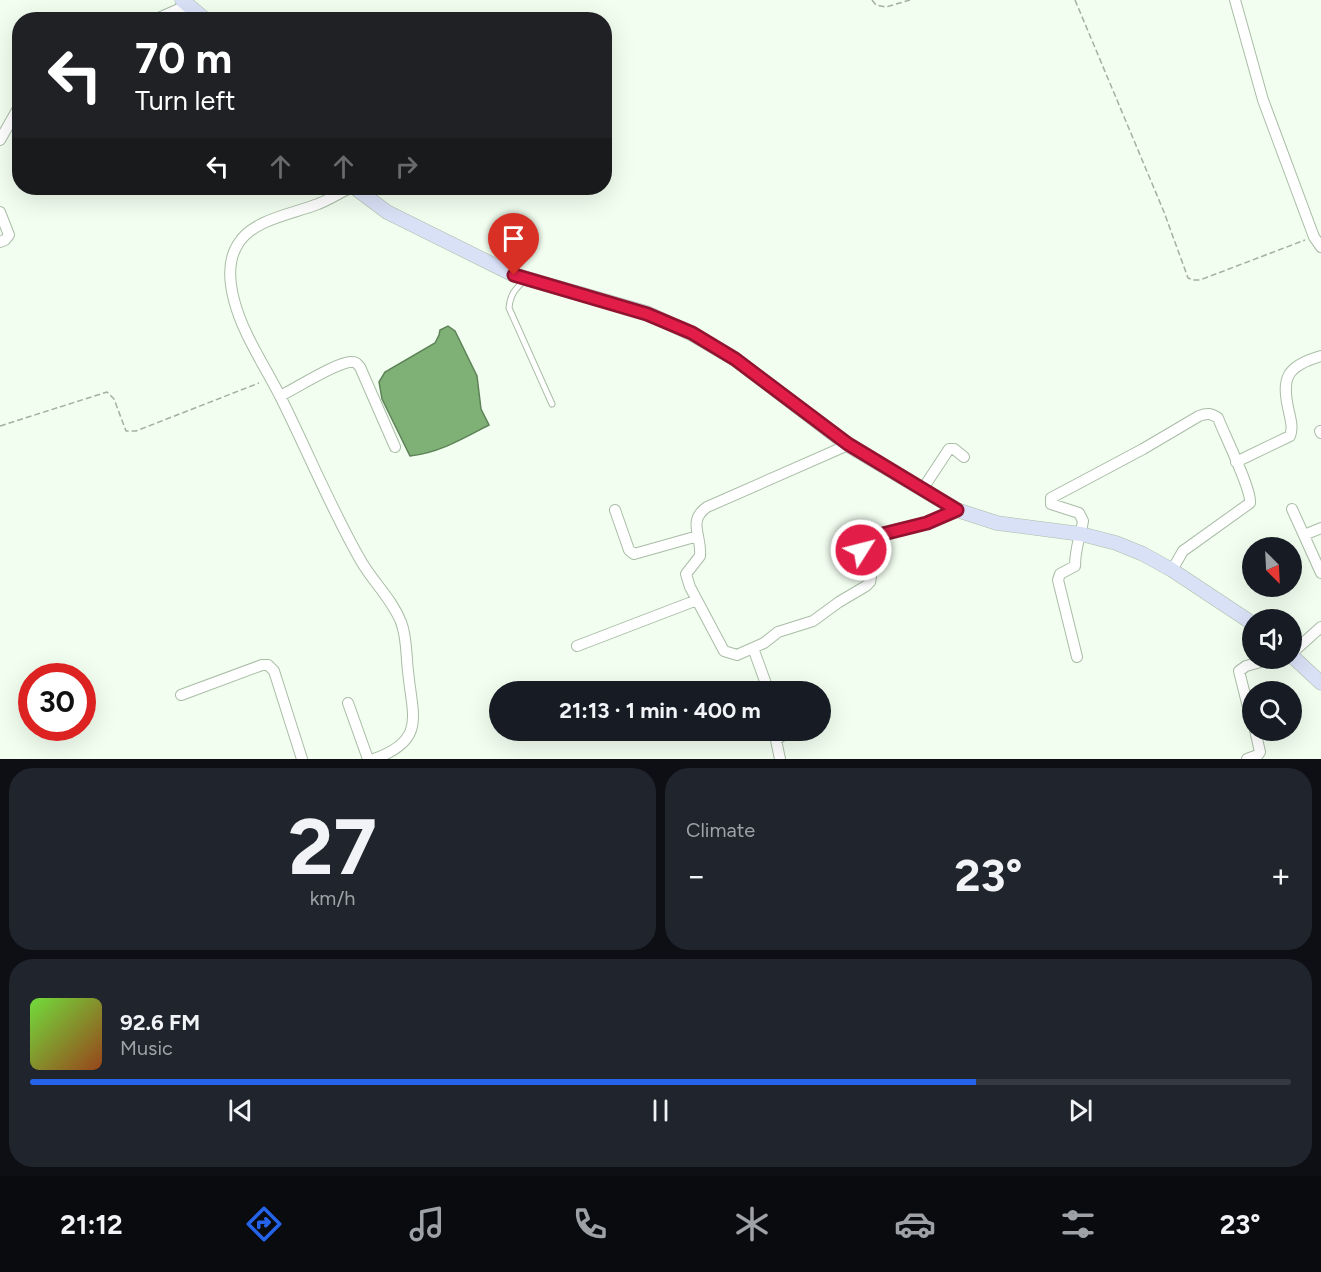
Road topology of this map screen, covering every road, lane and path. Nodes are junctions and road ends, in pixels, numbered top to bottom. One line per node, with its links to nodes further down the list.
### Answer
1 (872, 0): 2 (path)
2 (910, 0)
3 (1075, 0): 13 (path)
4 (1235, 0): 13 (street)
5 (185, 2): 6 (street); 7 (street)
6 (168, 12)
7 (197, 12)
8 (12, 119): 9 (street)
9 (0, 140)
10 (337, 195): 18 (street)
11 (364, 195): 16 (street)
12 (0, 212): 14 (street)
13 (1314, 237): 15 (street)
14 (0, 242)
15 (1321, 247)
16 (526, 280): 20 (lane); 22 (street)
17 (1321, 356): 25 (street)
18 (270, 379): 19 (street); 21 (path)
19 (280, 396): 23 (street); 54 (street)
20 (552, 404)
21 (0, 426)
22 (848, 444): 26 (street); 33 (street)
23 (395, 447)
24 (964, 457): 26 (street)
25 (1236, 462): 31 (street); 34 (street)
26 (922, 490): 29 (street)
27 (1292, 509): 32 (street)
28 (615, 510): 33 (street)
29 (957, 510): 31 (street); 41 (street)
30 (1321, 528): 32 (street)
31 (1081, 534): 34 (street); 42 (street)
32 (1304, 535): 35 (street)
33 (698, 536): 36 (street)
34 (1172, 570): 37 (street)
35 (1321, 573)
36 (697, 600): 40 (street); 41 (street)
37 (1242, 616)
38 (1321, 627): 39 (street)
39 (1302, 645)
40 (577, 646)
41 (753, 648): 45 (street)
42 (1077, 657)
43 (1302, 664): 47 (street)
44 (1242, 669): 46 (street)
45 (765, 681)
46 (1242, 683)
47 (1321, 683)
48 (181, 695): 52 (street)
49 (348, 703): 53 (street)
50 (776, 741): 55 (street)
51 (1258, 741): 56 (street)
52 (302, 759)
53 (368, 759)
54 (374, 759)
55 (780, 759)
56 (1247, 759)

